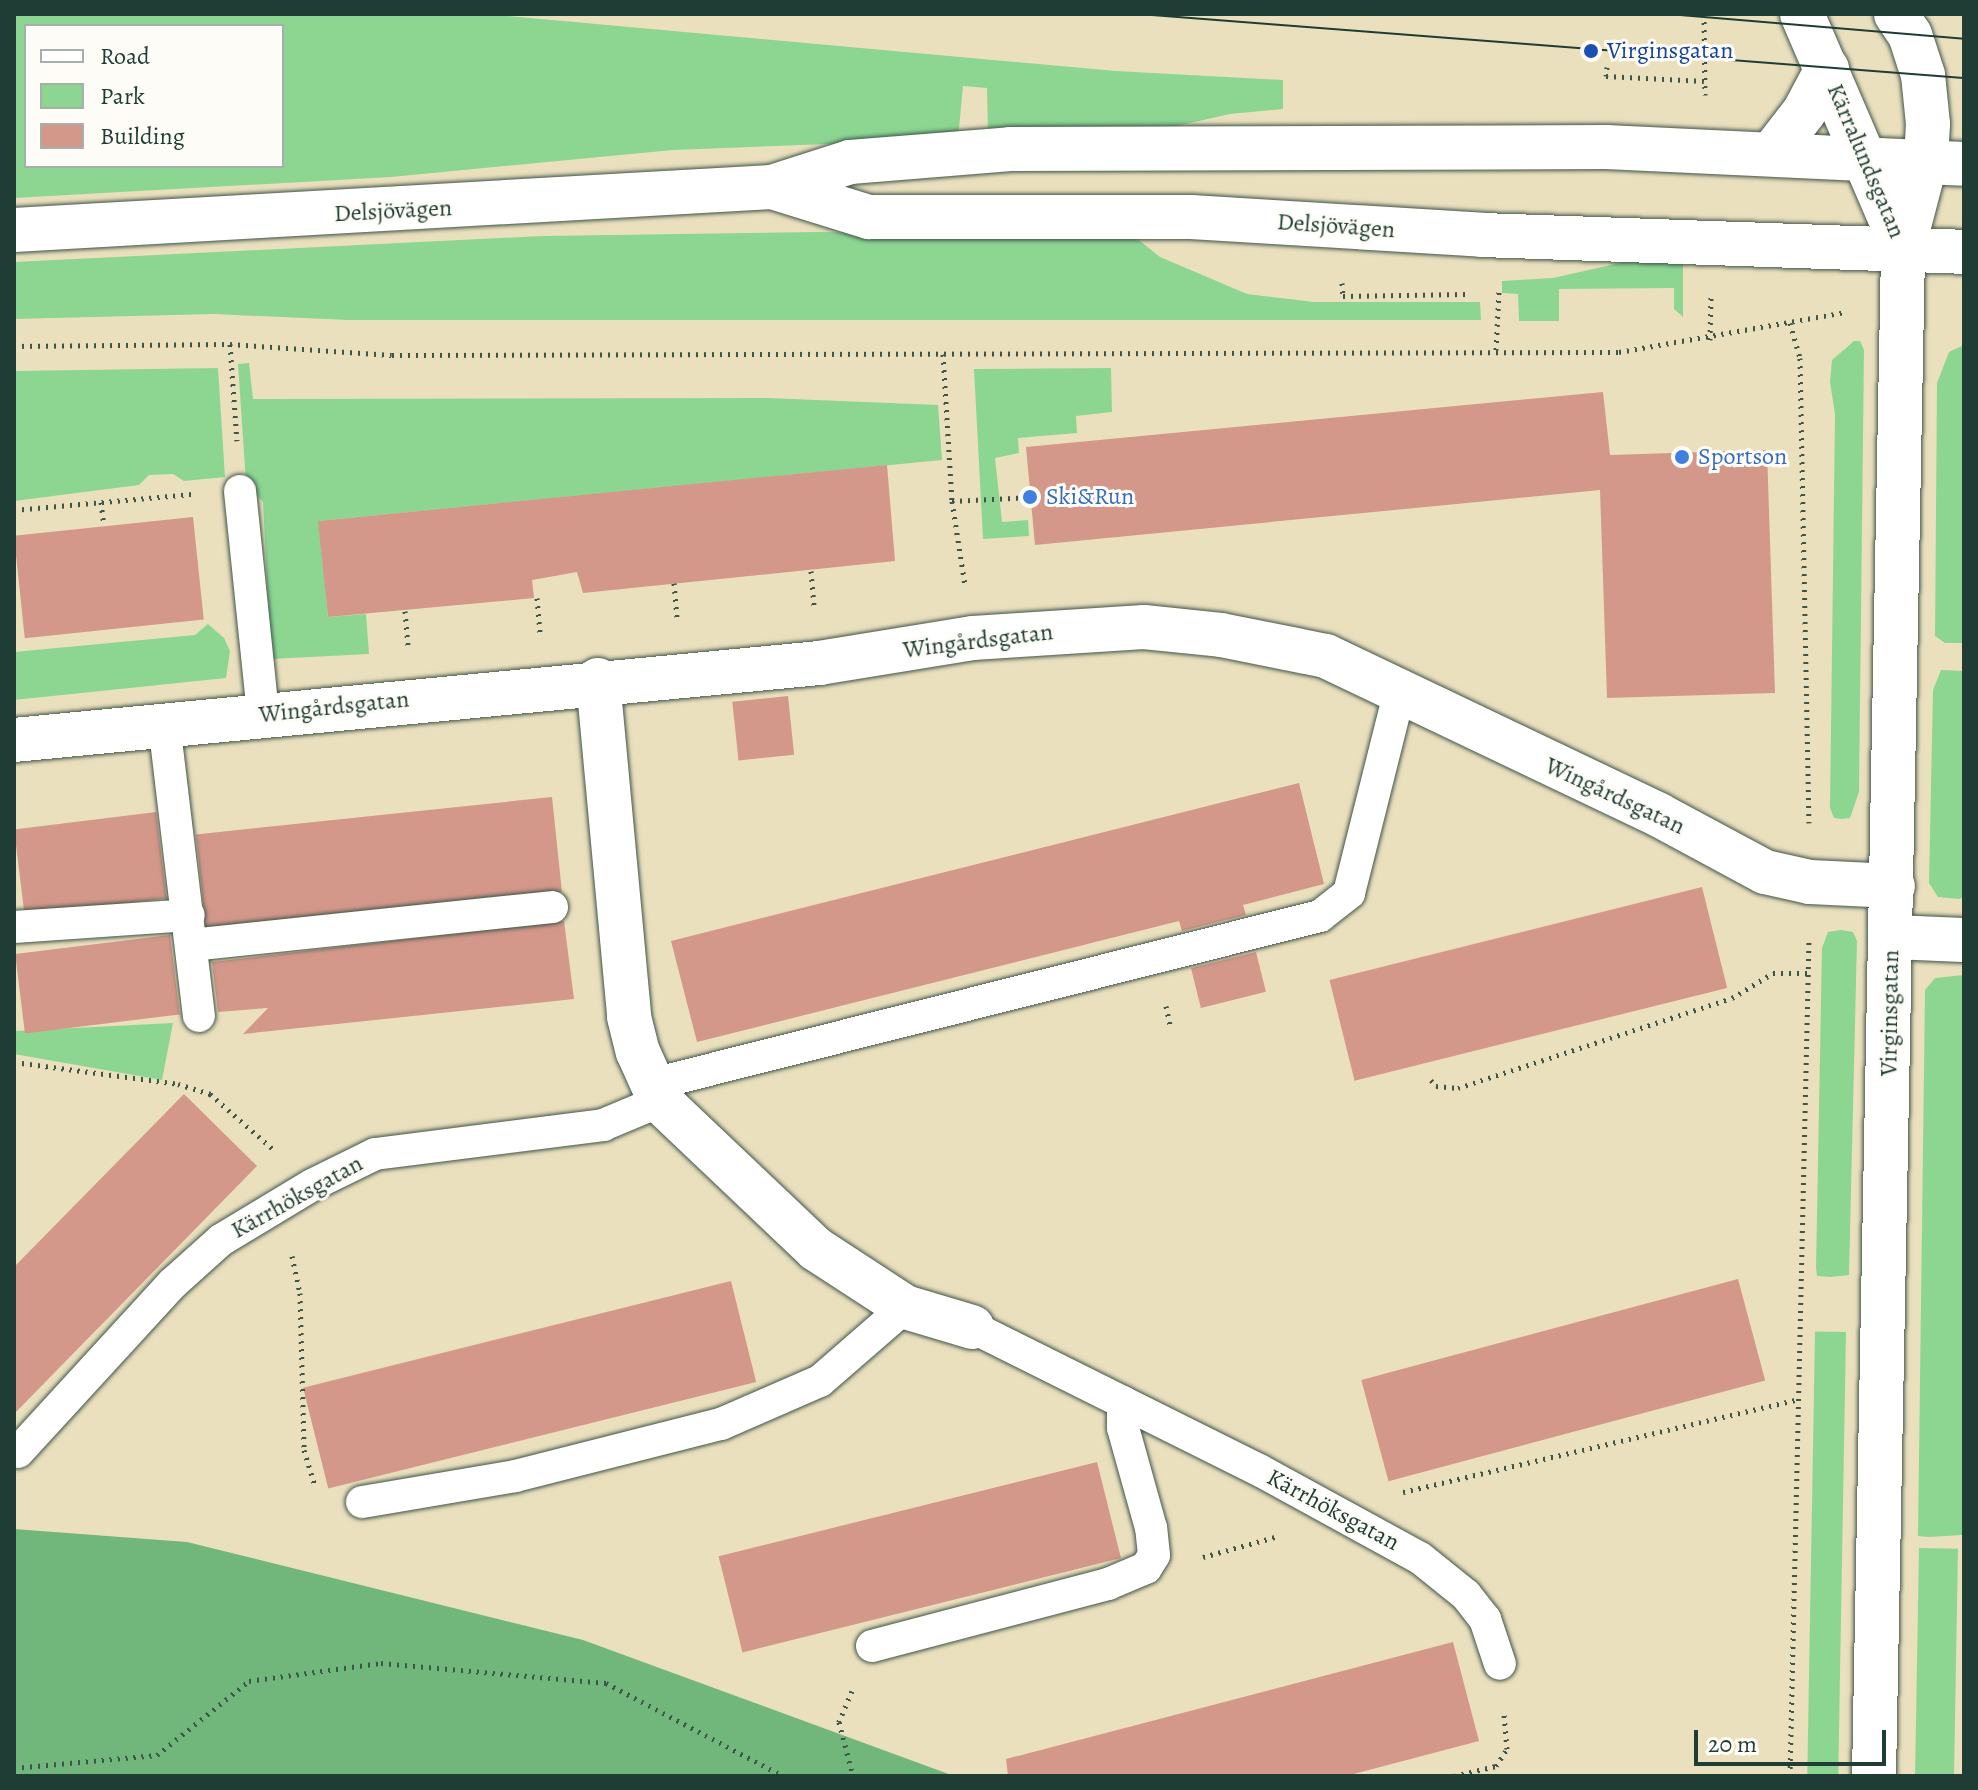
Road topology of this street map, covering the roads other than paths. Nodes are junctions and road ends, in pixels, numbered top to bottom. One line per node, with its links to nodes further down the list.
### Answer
1 (1802, 14): 3 (street, Kärralundsgatan)
2 (1912, 21): 6 (street, Kärralundsgatan)
3 (1827, 69): 4 (street, Kärralundsgatan); 5 (street, Kärralundsgatan)
4 (1773, 152): 5 (street, Delsjövägen); 7 (street, Delsjövägen)
5 (1866, 157): 6 (street, Delsjövägen); 9 (street, Kärralundsgatan)
6 (1945, 162): 9 (street, Kärralundsgatan)
7 (772, 187): 8 (street, Delsjövägen); 9 (street, Delsjövägen)
8 (14, 230)
9 (1903, 249): 10 (street, Delsjövägen); 17 (street, Virginsgatan)
10 (1964, 252)
11 (240, 491): 14 (lane)
12 (598, 680): 13 (street, Wingårdsgatan); 14 (street, Wingårdsgatan); 24 (street, Kärrhöksgatan)
13 (1400, 690): 17 (street, Wingårdsgatan); 24 (lane)
14 (263, 714): 15 (street, Wingårdsgatan)
15 (164, 723): 16 (street, Wingårdsgatan); 20 (lane)
16 (14, 740)
17 (1893, 886): 21 (street, Virginsgatan)
18 (552, 907): 20 (lane)
19 (14, 927): 20 (lane)
20 (190, 930): 23 (lane)
21 (1892, 937): 22 (street); 32 (street, Virginsgatan)
22 (1964, 940)
23 (199, 1016)
24 (656, 1092): 25 (street, Kärrhöksgatan); 28 (lane, Kärrhöksgatan)
25 (905, 1307): 26 (street, Kärrhöksgatan); 29 (lane)
26 (972, 1327): 27 (lane, Kärrhöksgatan)
27 (1123, 1402): 30 (lane); 31 (lane, Kärrhöksgatan)
28 (18, 1452)
29 (362, 1502)
30 (872, 1646)
31 (1500, 1664)
32 (1874, 1776)

